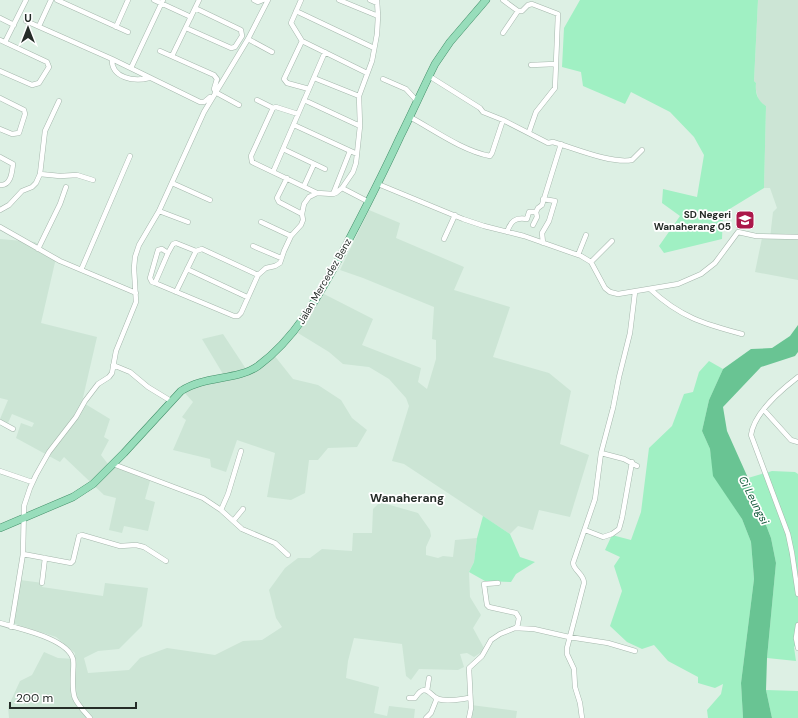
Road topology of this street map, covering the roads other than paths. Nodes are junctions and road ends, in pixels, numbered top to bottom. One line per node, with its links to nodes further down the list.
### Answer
1 (26, 0): 24 (street)
2 (51, 0): 25 (street)
3 (57, 0): 26 (street)
4 (128, 0): 26 (street)
5 (154, 0): 15 (street)
6 (199, 0): 17 (street)
7 (254, 0): 8 (street)
8 (263, 0)
9 (268, 0): 30 (street)
10 (301, 0): 18 (street)
11 (338, 0): 20 (street)
12 (370, 0): 16 (street)
13 (486, 0): 45 (main road, Jalan Mercedez Benz)
14 (503, 0): 19 (street)
15 (162, 2): 21 (street); 42 (street)
16 (377, 2): 20 (street)
17 (195, 8): 21 (street); 27 (street)
18 (296, 11): 32 (street); 34 (street)
19 (518, 11): 29 (street); 40 (street)
20 (378, 16): 34 (street)
21 (191, 17): 27 (street)
22 (0, 18): 24 (street)
23 (26, 21): 25 (street)
24 (14, 25): 33 (street)
25 (39, 26): 39 (street)
26 (116, 26): 28 (street)
27 (186, 28): 38 (street)
28 (128, 32)
29 (503, 34)
30 (248, 39): 36 (street); 50 (street)
31 (0, 40): 33 (street)
32 (302, 40): 37 (street); 49 (street)
33 (5, 42): 43 (street)
34 (374, 48): 44 (street)
35 (160, 51): 38 (street)
36 (272, 52)
37 (325, 52): 44 (street); 47 (street)
38 (172, 56): 46 (street)
39 (112, 59): 42 (street); 46 (street)
40 (556, 64): 41 (street); 65 (street)
41 (532, 65)
42 (131, 68): 46 (street)
43 (0, 71)
44 (368, 73): 51 (street)
45 (429, 76): 56 (main road, Jalan Mercedez Benz); 61 (street)
46 (149, 78)
47 (314, 78): 49 (street); 51 (street)
48 (383, 79): 56 (street)
49 (309, 89): 54 (street)
50 (215, 92): 57 (street); 79 (street)
51 (359, 96): 63 (street)
52 (0, 98): 64 (street)
53 (257, 100): 58 (street)
54 (304, 100): 59 (street); 63 (street)
55 (59, 101): 76 (street)
56 (417, 101): 60 (main road, Jalan Mercedez Benz)
57 (239, 105)
58 (273, 108): 59 (street); 75 (street)
59 (298, 114): 62 (street)
60 (410, 117): 61 (street); 80 (main road, Jalan Mercedez Benz)
61 (503, 120): 65 (street)
62 (294, 124): 67 (street); 69 (street)
63 (360, 126): 70 (street)
64 (0, 129)
65 (529, 132): 66 (street)
66 (561, 144): 68 (street); 87 (street)
67 (283, 149): 73 (street); 75 (street)
68 (642, 150)
69 (350, 151): 70 (street); 86 (street)
70 (357, 154): 84 (street)
71 (130, 156): 114 (street)
72 (0, 157): 81 (street)
73 (314, 164): 74 (street); 82 (street)
74 (325, 169)
75 (273, 172): 77 (street)
76 (40, 174): 78 (street); 90 (street)
77 (287, 178): 82 (street); 93 (street)
78 (93, 180)
79 (172, 183): 88 (street); 91 (street)
80 (378, 184): 89 (main road, Jalan Mercedez Benz); 94 (street)
81 (0, 185)
82 (304, 186): 85 (street)
83 (66, 187): 107 (street)
84 (342, 188): 86 (street); 89 (street)
85 (317, 193): 86 (street); 93 (street)
86 (333, 194)
87 (543, 199): 92 (street); 105 (street)
88 (210, 200)
89 (369, 202): 125 (main road, Jalan Mercedez Benz)
90 (0, 210)
91 (159, 211): 95 (street); 120 (street)
92 (536, 212): 97 (street); 99 (street)
93 (302, 214): 101 (street)
94 (455, 215): 99 (street); 103 (street)
95 (188, 222)
96 (261, 222): 101 (street)
97 (533, 225)
98 (0, 227): 107 (street)
99 (507, 232): 105 (street)
100 (586, 235): 110 (street)
101 (291, 236): 111 (street)
102 (798, 236): 117 (street)
103 (444, 239)
104 (612, 241): 112 (street)
105 (543, 243): 110 (street)
106 (253, 246): 111 (street)
107 (38, 249): 114 (street)
108 (196, 251): 109 (street); 113 (street); 115 (street)
109 (168, 252): 116 (street); 116 (street)
110 (578, 255): 112 (street)
111 (280, 258): 115 (street)
112 (591, 262): 119 (street)
113 (187, 269): 118 (street); 121 (street)
114 (81, 270): 120 (street)
115 (258, 275): 121 (street)
116 (154, 283): 118 (street)
117 (650, 289): 119 (street); 122 (street)
118 (176, 292): 121 (street)
119 (635, 292): 131 (street)
120 (136, 293): 123 (street)
121 (247, 297)
122 (742, 334)
123 (113, 365): 125 (street); 136 (street)
124 (797, 380): 126 (street)
125 (171, 401): 133 (main road, Jalan Mercedez Benz)
126 (764, 410): 129 (street); 149 (street)
127 (0, 422): 128 (street)
128 (13, 429)
129 (798, 442)
130 (241, 451): 138 (street)
131 (601, 453): 132 (street); 142 (street)
132 (632, 462): 134 (street); 142 (street)
133 (113, 464): 138 (street); 139 (main road, Jalan Mercedez Benz)
134 (637, 466)
135 (0, 471): 136 (street)
136 (32, 482): 139 (street)
137 (243, 509): 140 (street)
138 (221, 510): 140 (street)
139 (23, 519): 141 (main road, Jalan Mercedez Benz); 143 (street)
140 (234, 520): 144 (street)
141 (0, 528)
142 (585, 530): 154 (street)
143 (23, 554): 145 (street); 152 (street)
144 (288, 555)
145 (45, 558): 146 (street); 147 (street)
146 (166, 561)
147 (42, 583)
148 (498, 583): 153 (street)
149 (798, 594)
150 (0, 624): 152 (street)
151 (798, 625): 155 (street)
152 (11, 627): 162 (street)
153 (516, 628): 154 (street); 161 (street)
154 (569, 637): 156 (street); 165 (street)
155 (798, 648)
156 (635, 651)
157 (429, 678): 158 (street)
158 (427, 691): 159 (street); 160 (street)
159 (409, 698)
160 (437, 698): 161 (street); 163 (street)
161 (470, 698): 164 (street)
162 (90, 718)
163 (426, 718)
164 (469, 718)
165 (582, 718)

